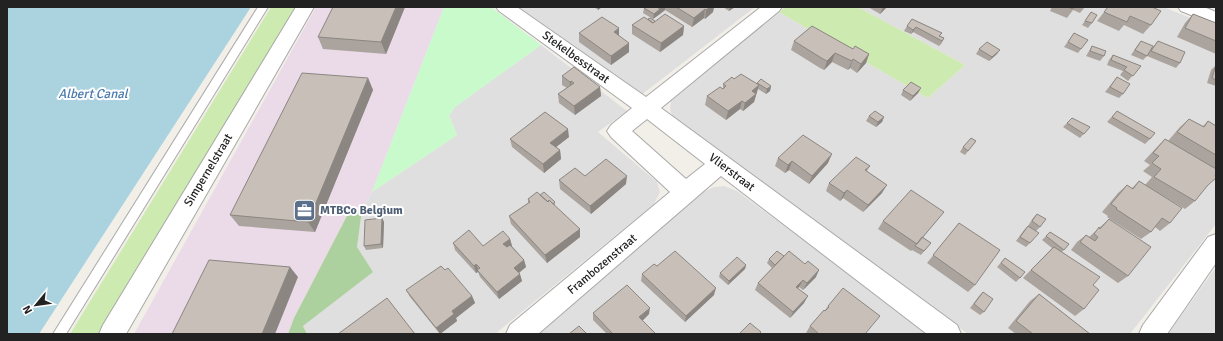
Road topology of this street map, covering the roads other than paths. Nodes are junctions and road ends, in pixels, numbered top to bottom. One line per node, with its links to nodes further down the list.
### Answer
1 (263, 7): 11 (lane)
2 (305, 7): 12 (street, Simpernelstraat)
3 (505, 7): 7 (street, Stekelbesstraat)
4 (773, 7): 7 (street)
5 (1187, 7): 6 (street)
6 (1216, 19)
7 (646, 108): 8 (street, Vlierstraat); 9 (street)
8 (721, 163): 9 (street, Frambozenstraat); 14 (street, Vlierstraat)
9 (686, 193): 13 (street, Frambozenstraat)
10 (1216, 244): 15 (street)
11 (59, 334)
12 (112, 334)
13 (519, 334)
14 (948, 334)
15 (1152, 334)

